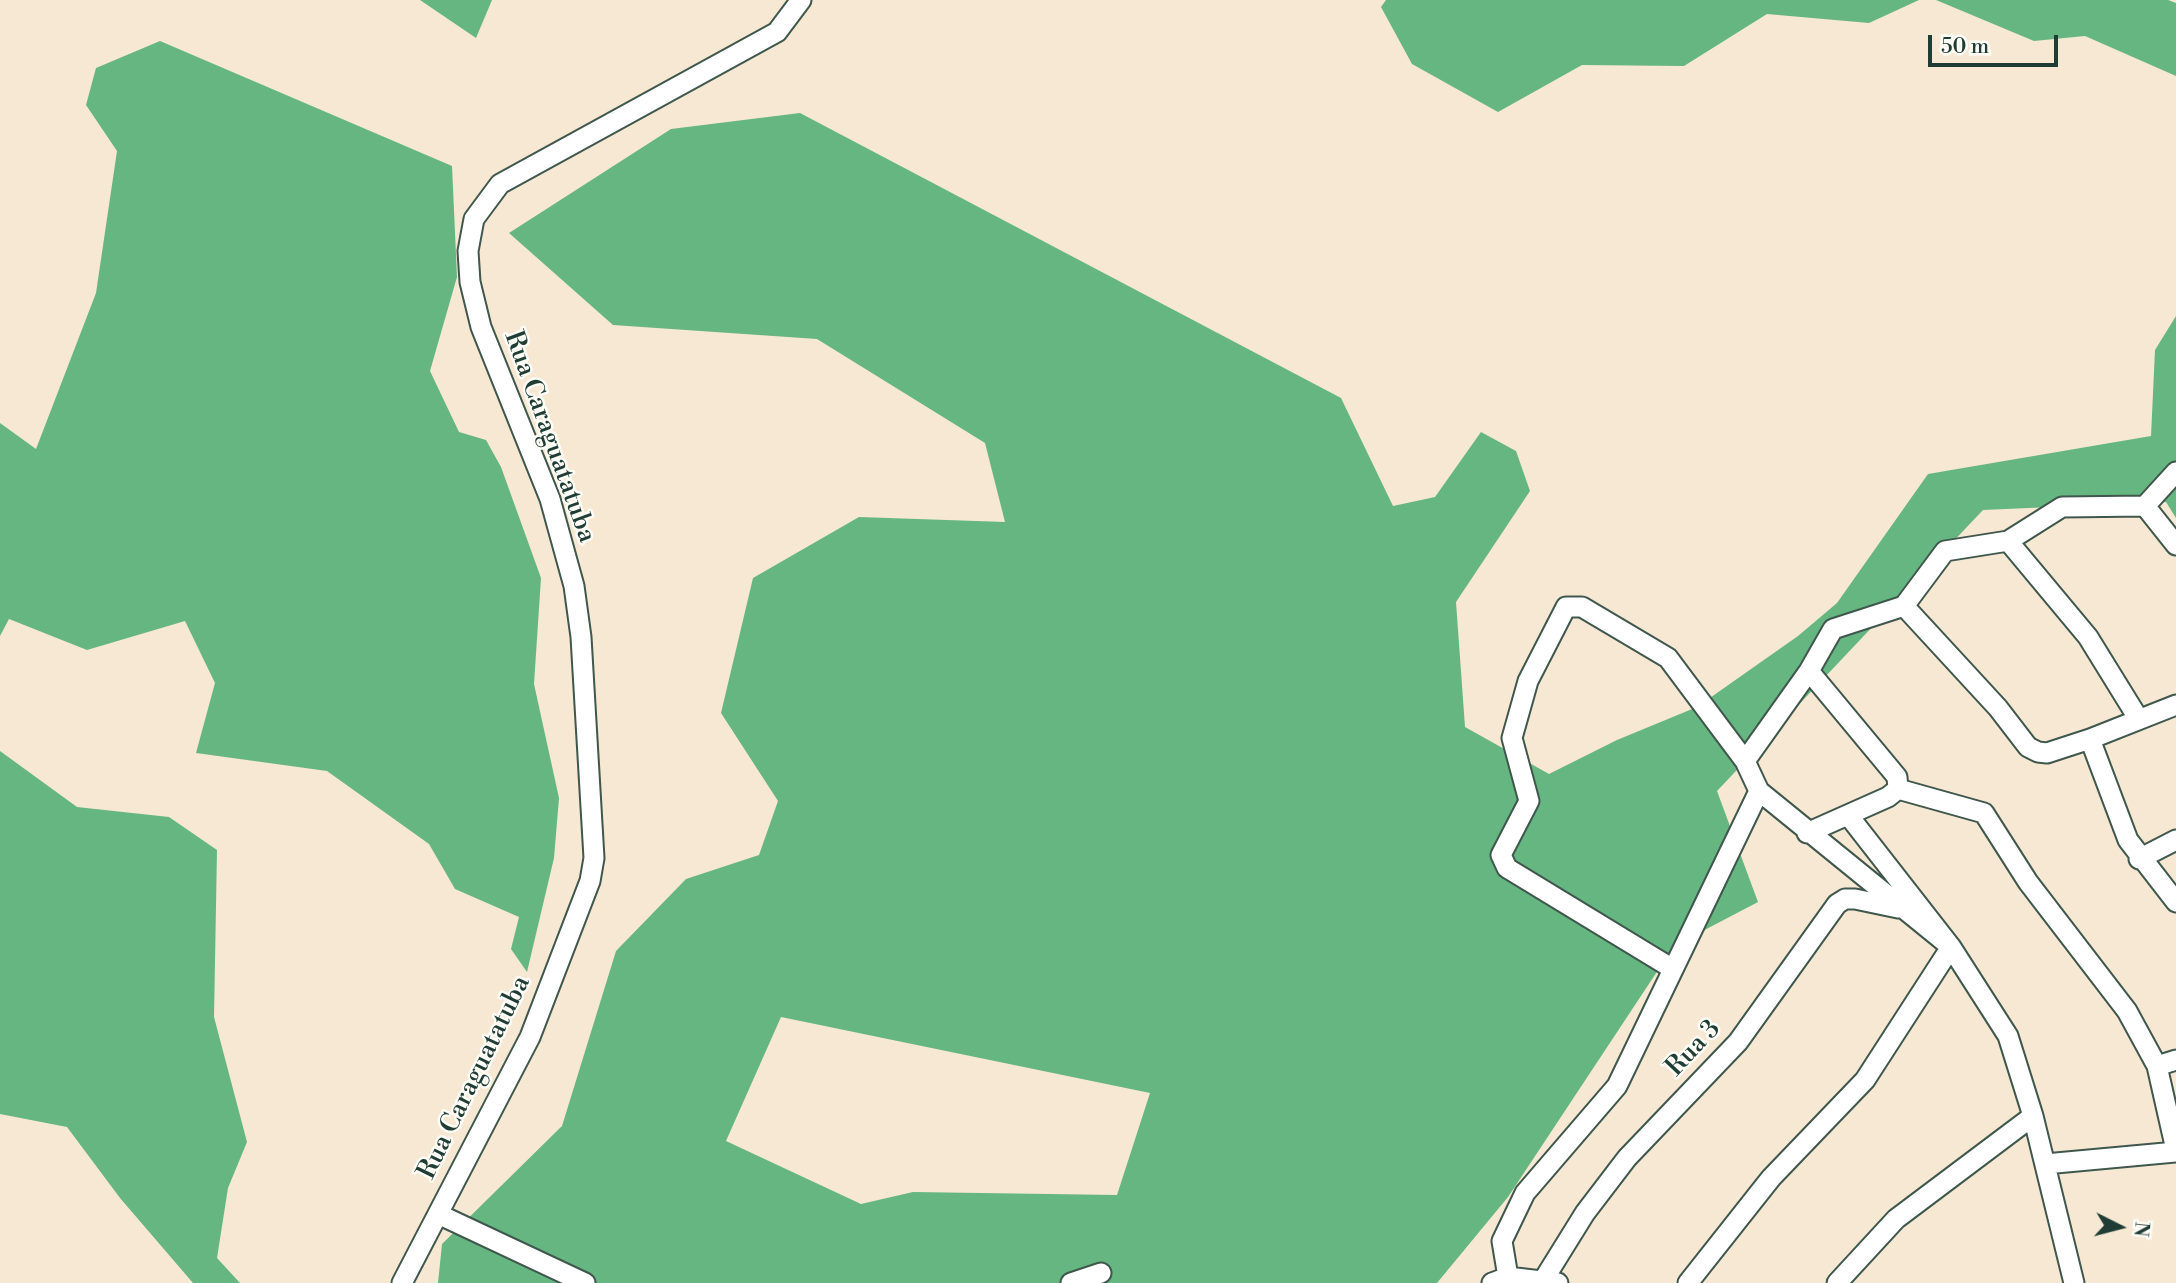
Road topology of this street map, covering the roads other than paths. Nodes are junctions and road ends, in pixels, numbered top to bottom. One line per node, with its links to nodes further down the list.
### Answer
1 (801, 0): 26 (street, Rua Caraguatatuba)
2 (2176, 471): 3 (street)
3 (2145, 506): 4 (street); 5 (street)
4 (2008, 541): 6 (street); 9 (street)
5 (2176, 545)
6 (1904, 606): 7 (street); 10 (street)
7 (1809, 671): 11 (street); 12 (street)
8 (2176, 705): 9 (street)
9 (2138, 718): 10 (street)
10 (2090, 739): 17 (street)
11 (1745, 761): 13 (street); 21 (street)
12 (1898, 789): 14 (street); 22 (street)
13 (1759, 792): 15 (street); 21 (street)
14 (1848, 815): 15 (street); 20 (street)
15 (1807, 833): 19 (street)
16 (2176, 840): 17 (street)
17 (2139, 859): 18 (street)
18 (2176, 902)
19 (1903, 909): 20 (street); 29 (street, Rua 3)
20 (1951, 947): 23 (street); 33 (street)
21 (1673, 969): 28 (street)
22 (2167, 1063): 24 (street)
23 (2033, 1116): 25 (street); 34 (street)
24 (2176, 1151): 25 (street)
25 (2045, 1164): 35 (street)
26 (438, 1214): 30 (street, Rua Caraguatatuba); 31 (street)
27 (1101, 1273): 32 (street)
28 (1500, 1280): 29 (street)
29 (1551, 1281)
30 (402, 1283)
31 (585, 1283)
32 (1071, 1283)
33 (1688, 1283)
34 (1837, 1283)
35 (2074, 1283)

